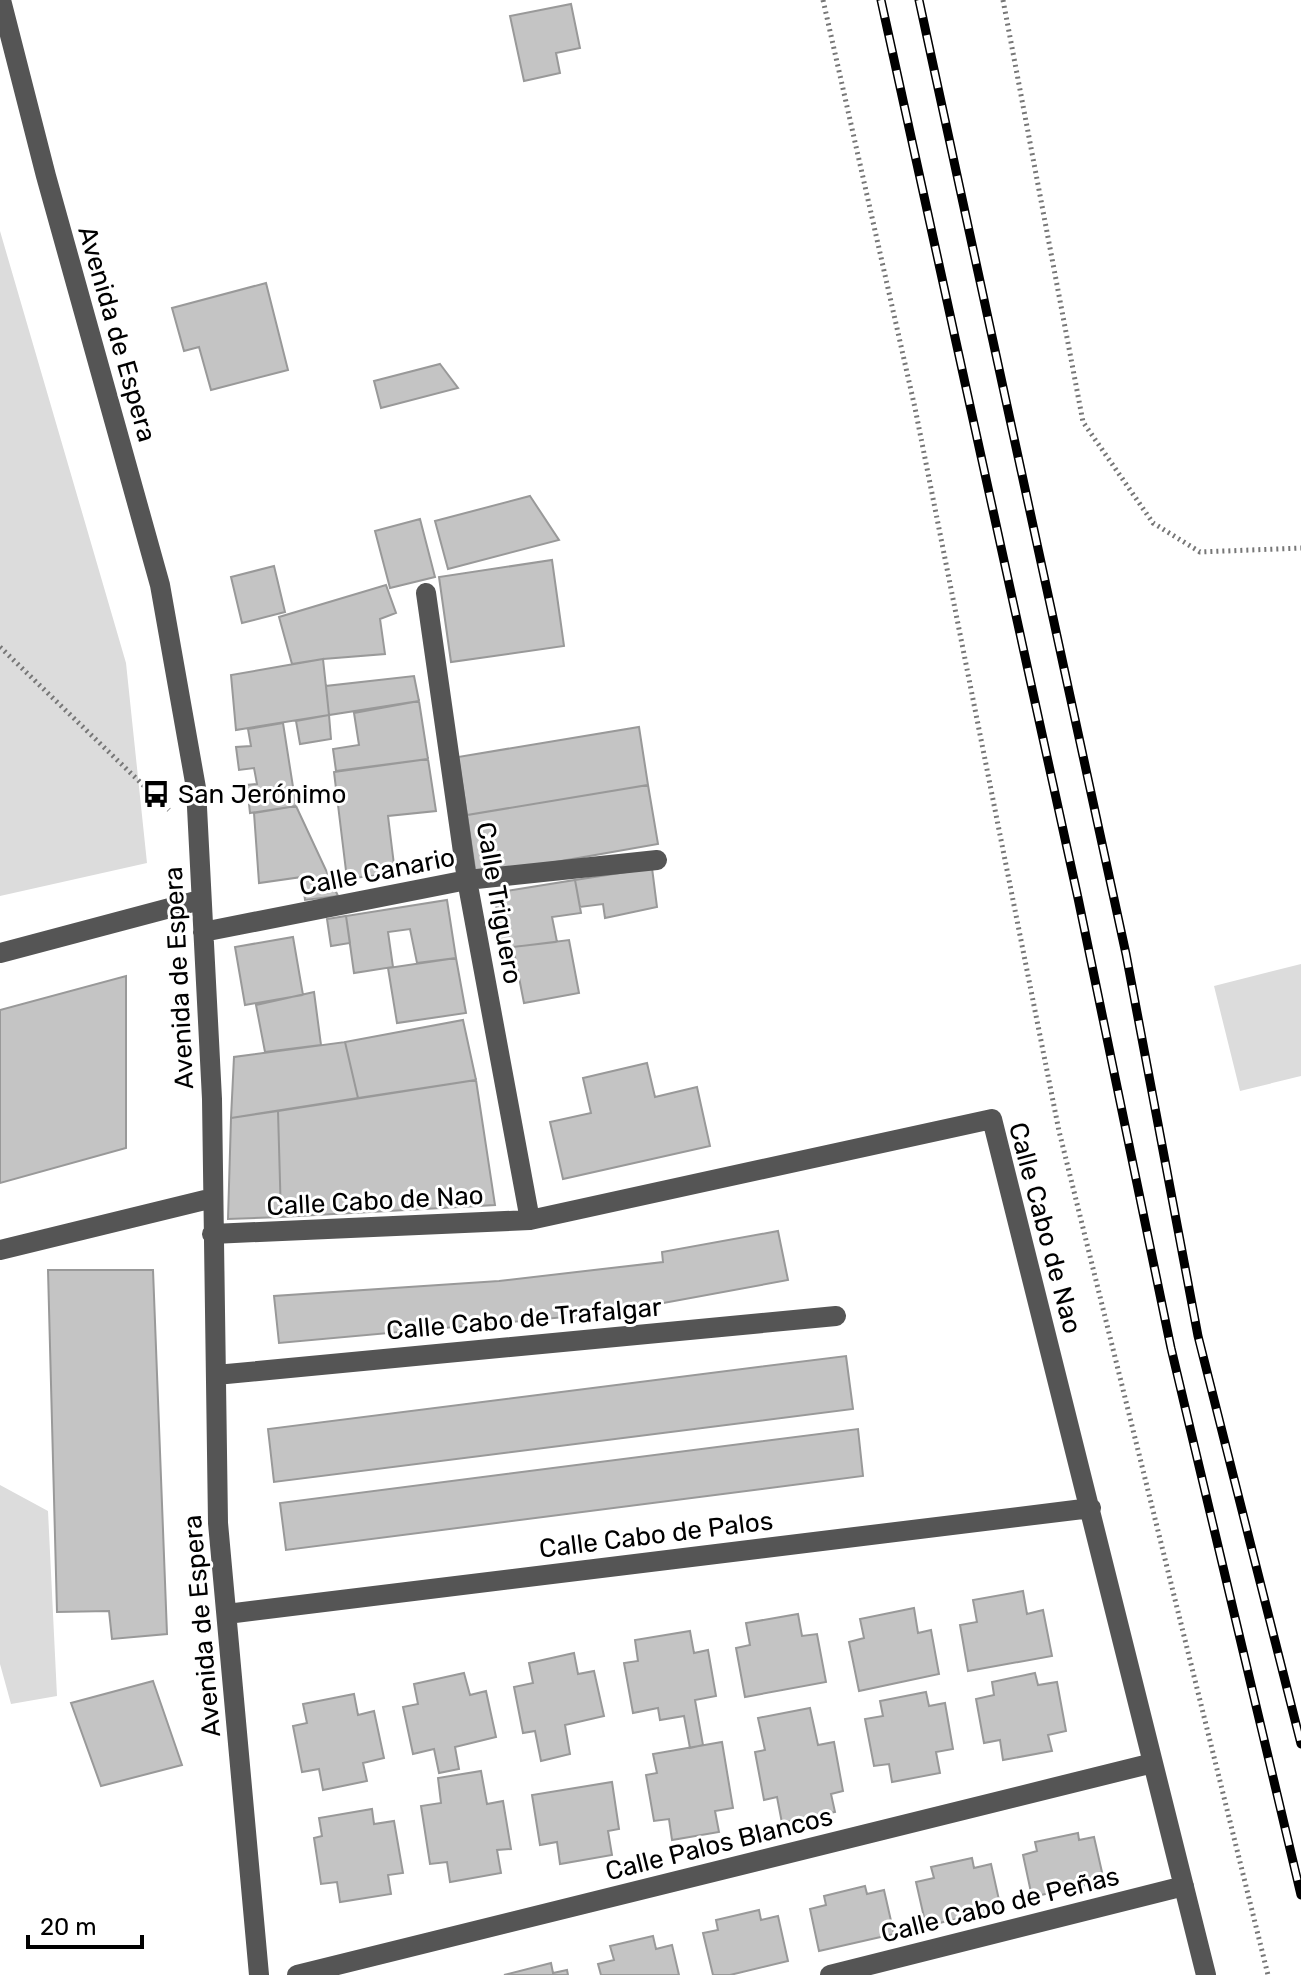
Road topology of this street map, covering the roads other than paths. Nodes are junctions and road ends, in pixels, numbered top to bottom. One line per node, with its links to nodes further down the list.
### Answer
1 (1, 0): 5 (street, Avenida de Espera)
2 (426, 593): 4 (street, Calle Triguero)
3 (657, 860): 4 (street, Calle Canario)
4 (467, 880): 6 (street, Calle Canario); 9 (street, Calle Triguero)
5 (200, 900): 6 (street, Avenida de Espera); 7 (street)
6 (203, 932): 8 (street, Avenida de Espera)
7 (0, 953)
8 (213, 1198): 10 (street, Avenida de Espera); 11 (street)
9 (530, 1220): 10 (street, Calle Cabo de Nao); 14 (street, Calle Cabo de Nao)
10 (212, 1234): 13 (street, Avenida de Espera)
11 (0, 1250)
12 (836, 1316): 13 (street, Calle Cabo de Trafalgar)
13 (216, 1375): 15 (street, Avenida de Espera)
14 (1091, 1508): 15 (street, Calle Cabo de Palos); 16 (street, Calle Cabo de Nao)
15 (227, 1614): 18 (street, Avenida de Espera)
16 (1153, 1763): 17 (street, Calle Cabo de Nao); 19 (street, Calle Palos Blancos)
17 (1184, 1886): 20 (street, Calle Cabo de Peñas); 21 (street, Calle Cabo de Nao)
18 (259, 1975)
19 (297, 1975)
20 (830, 1975)
21 (1206, 1975)

